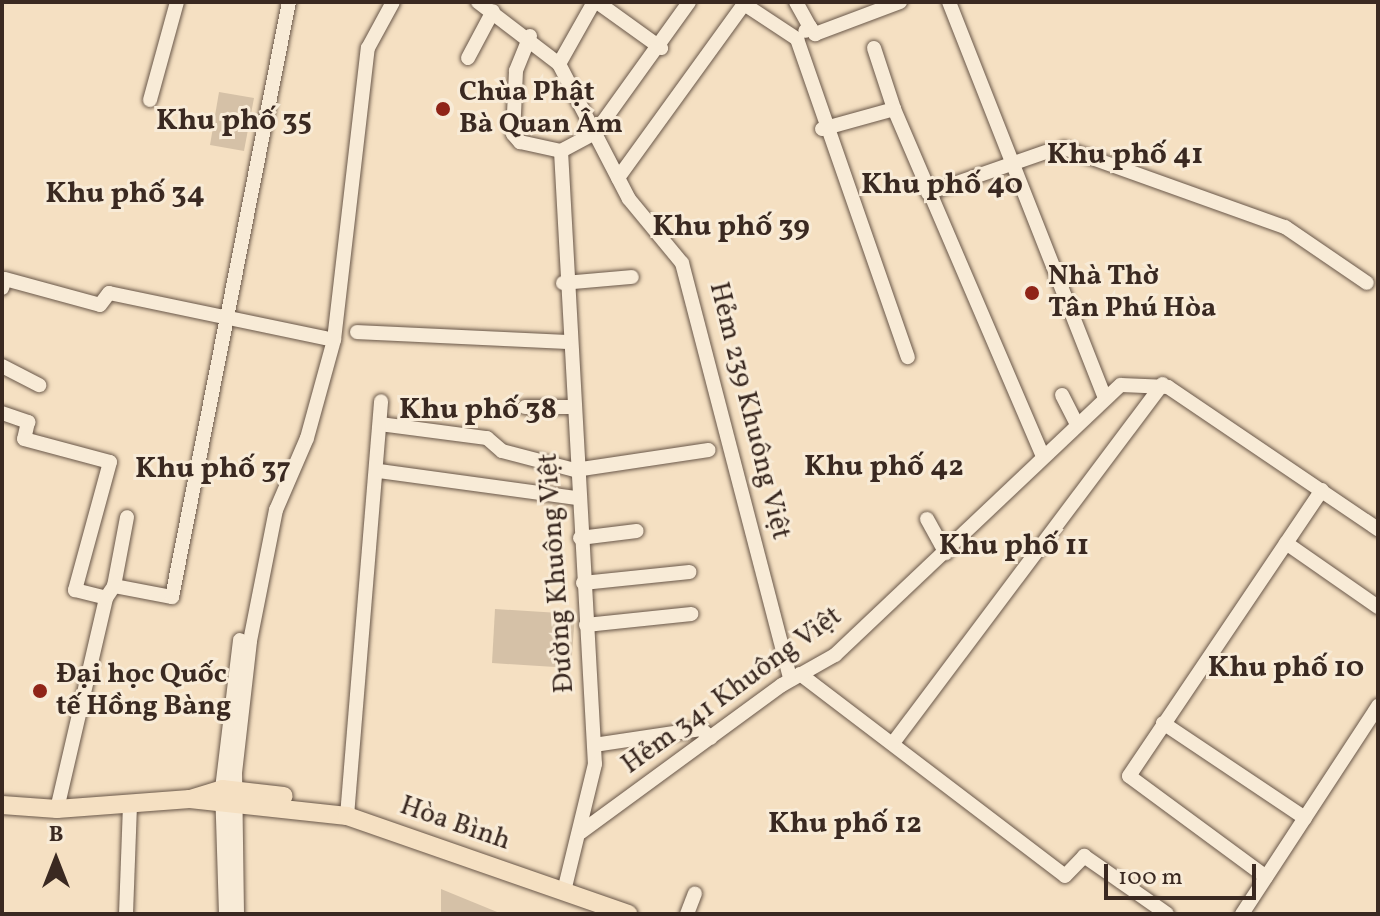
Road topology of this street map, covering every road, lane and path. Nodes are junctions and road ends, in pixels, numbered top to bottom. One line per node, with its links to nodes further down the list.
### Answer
1 (177, 2): 20 (street)
2 (289, 2): 34 (street)
3 (381, 2): 35 (street)
4 (393, 2): 35 (street)
5 (478, 2): 12 (street, Hẻm 239 Khuông Việt)
6 (595, 2): 16 (street); 19 (street)
7 (689, 2): 16 (street)
8 (796, 2): 13 (street)
9 (900, 2): 13 (street)
10 (949, 2): 27 (street)
11 (744, 4): 15 (street); 28 (street)
12 (493, 11): 14 (street, Hẻm 239 Khuông Việt); 18 (street)
13 (810, 27): 15 (street)
14 (530, 36): 19 (street, Hẻm 239 Khuông Việt); 25 (street)
15 (797, 39): 22 (street)
16 (661, 48): 23 (street)
17 (874, 48): 21 (street)
18 (468, 58)
19 (559, 64): 23 (street, Hẻm 239 Khuông Việt)
20 (150, 100)
21 (894, 109): 22 (street); 29 (street)
22 (822, 129): 38 (street)
23 (595, 133): 25 (street); 28 (street, Hẻm 239 Khuông Việt)
24 (1064, 148): 32 (street)
25 (561, 151): 31 (street, Đường Khuông Việt)
26 (1046, 152): 27 (street)
27 (1012, 166): 29 (street); 43 (street)
28 (618, 178): 69 (street, Hẻm 239 Khuông Việt)
29 (928, 193): 51 (street)
30 (632, 277): 31 (street)
31 (563, 283): 37 (street, Đường Khuông Việt)
32 (1367, 283)
33 (2, 288): 34 (street)
34 (224, 312): 35 (street); 65 (street)
35 (330, 326): 75 (street)
36 (357, 332): 37 (street)
37 (566, 342): 46 (street, Đường Khuông Việt)
38 (908, 357)
39 (2, 366): 41 (street)
40 (1163, 384): 43 (street, Hẻm 341 Khuông Việt); 54 (street); 73 (street)
41 (39, 385)
42 (1062, 395): 48 (street)
43 (1104, 396): 48 (street, Hẻm 341 Khuông Việt)
44 (381, 401): 49 (street)
45 (525, 407): 46 (street)
46 (570, 407): 52 (street, Đường Khuông Việt)
47 (2, 413): 65 (street)
48 (1076, 423): 51 (street, Hẻm 341 Khuông Việt)
49 (380, 424): 52 (street); 53 (street)
50 (709, 450): 52 (street)
51 (1042, 455): 62 (street, Hẻm 341 Khuông Việt)
52 (575, 470): 55 (street, Đường Khuông Việt)
53 (379, 471): 55 (street); 79 (street)
54 (1322, 490): 58 (street); 61 (street)
55 (577, 498): 60 (street, Đường Khuông Việt)
56 (127, 517): 65 (street)
57 (927, 519): 62 (street)
58 (1378, 529)
59 (637, 531): 60 (street)
60 (580, 538): 64 (street, Đường Khuông Việt)
61 (1286, 543): 66 (street); 71 (street)
62 (946, 553): 69 (street, Hẻm 341 Khuông Việt)
63 (689, 572): 64 (street)
64 (583, 583): 68 (street, Đường Khuông Việt)
65 (110, 592): 78 (street)
66 (1378, 607)
67 (691, 614): 68 (street)
68 (586, 625): 74 (street, Đường Khuông Việt)
69 (795, 676): 72 (street, Hẻm 341 Khuông Việt); 73 (street)
70 (1378, 706): 80 (street)
71 (1163, 723): 80 (street); 82 (street)
72 (711, 738): 74 (street); 81 (street, Hẻm 341 Khuông Việt)
73 (893, 743): 90 (street)
74 (594, 745): 81 (street, Đường Khuông Việt)
75 (229, 797): 76 (main road, Hòa Bình); 79 (main road, Hòa Bình); 86 (street); 87 (street)
76 (130, 804): 78 (main road, Hòa Bình); 85 (street)
77 (2, 805): 78 (main road, Hòa Bình)
78 (57, 809)
79 (347, 816): 83 (main road, Hòa Bình)
80 (1305, 818): 82 (street)
81 (581, 832): 83 (street, Đường Khuông Việt)
82 (1266, 877): 91 (street)
83 (564, 891): 88 (main road)
84 (695, 893): 89 (street)
85 (126, 914)
86 (226, 914)
87 (237, 914)
88 (628, 914)
89 (687, 914)
90 (1167, 914)
91 (1242, 914)

